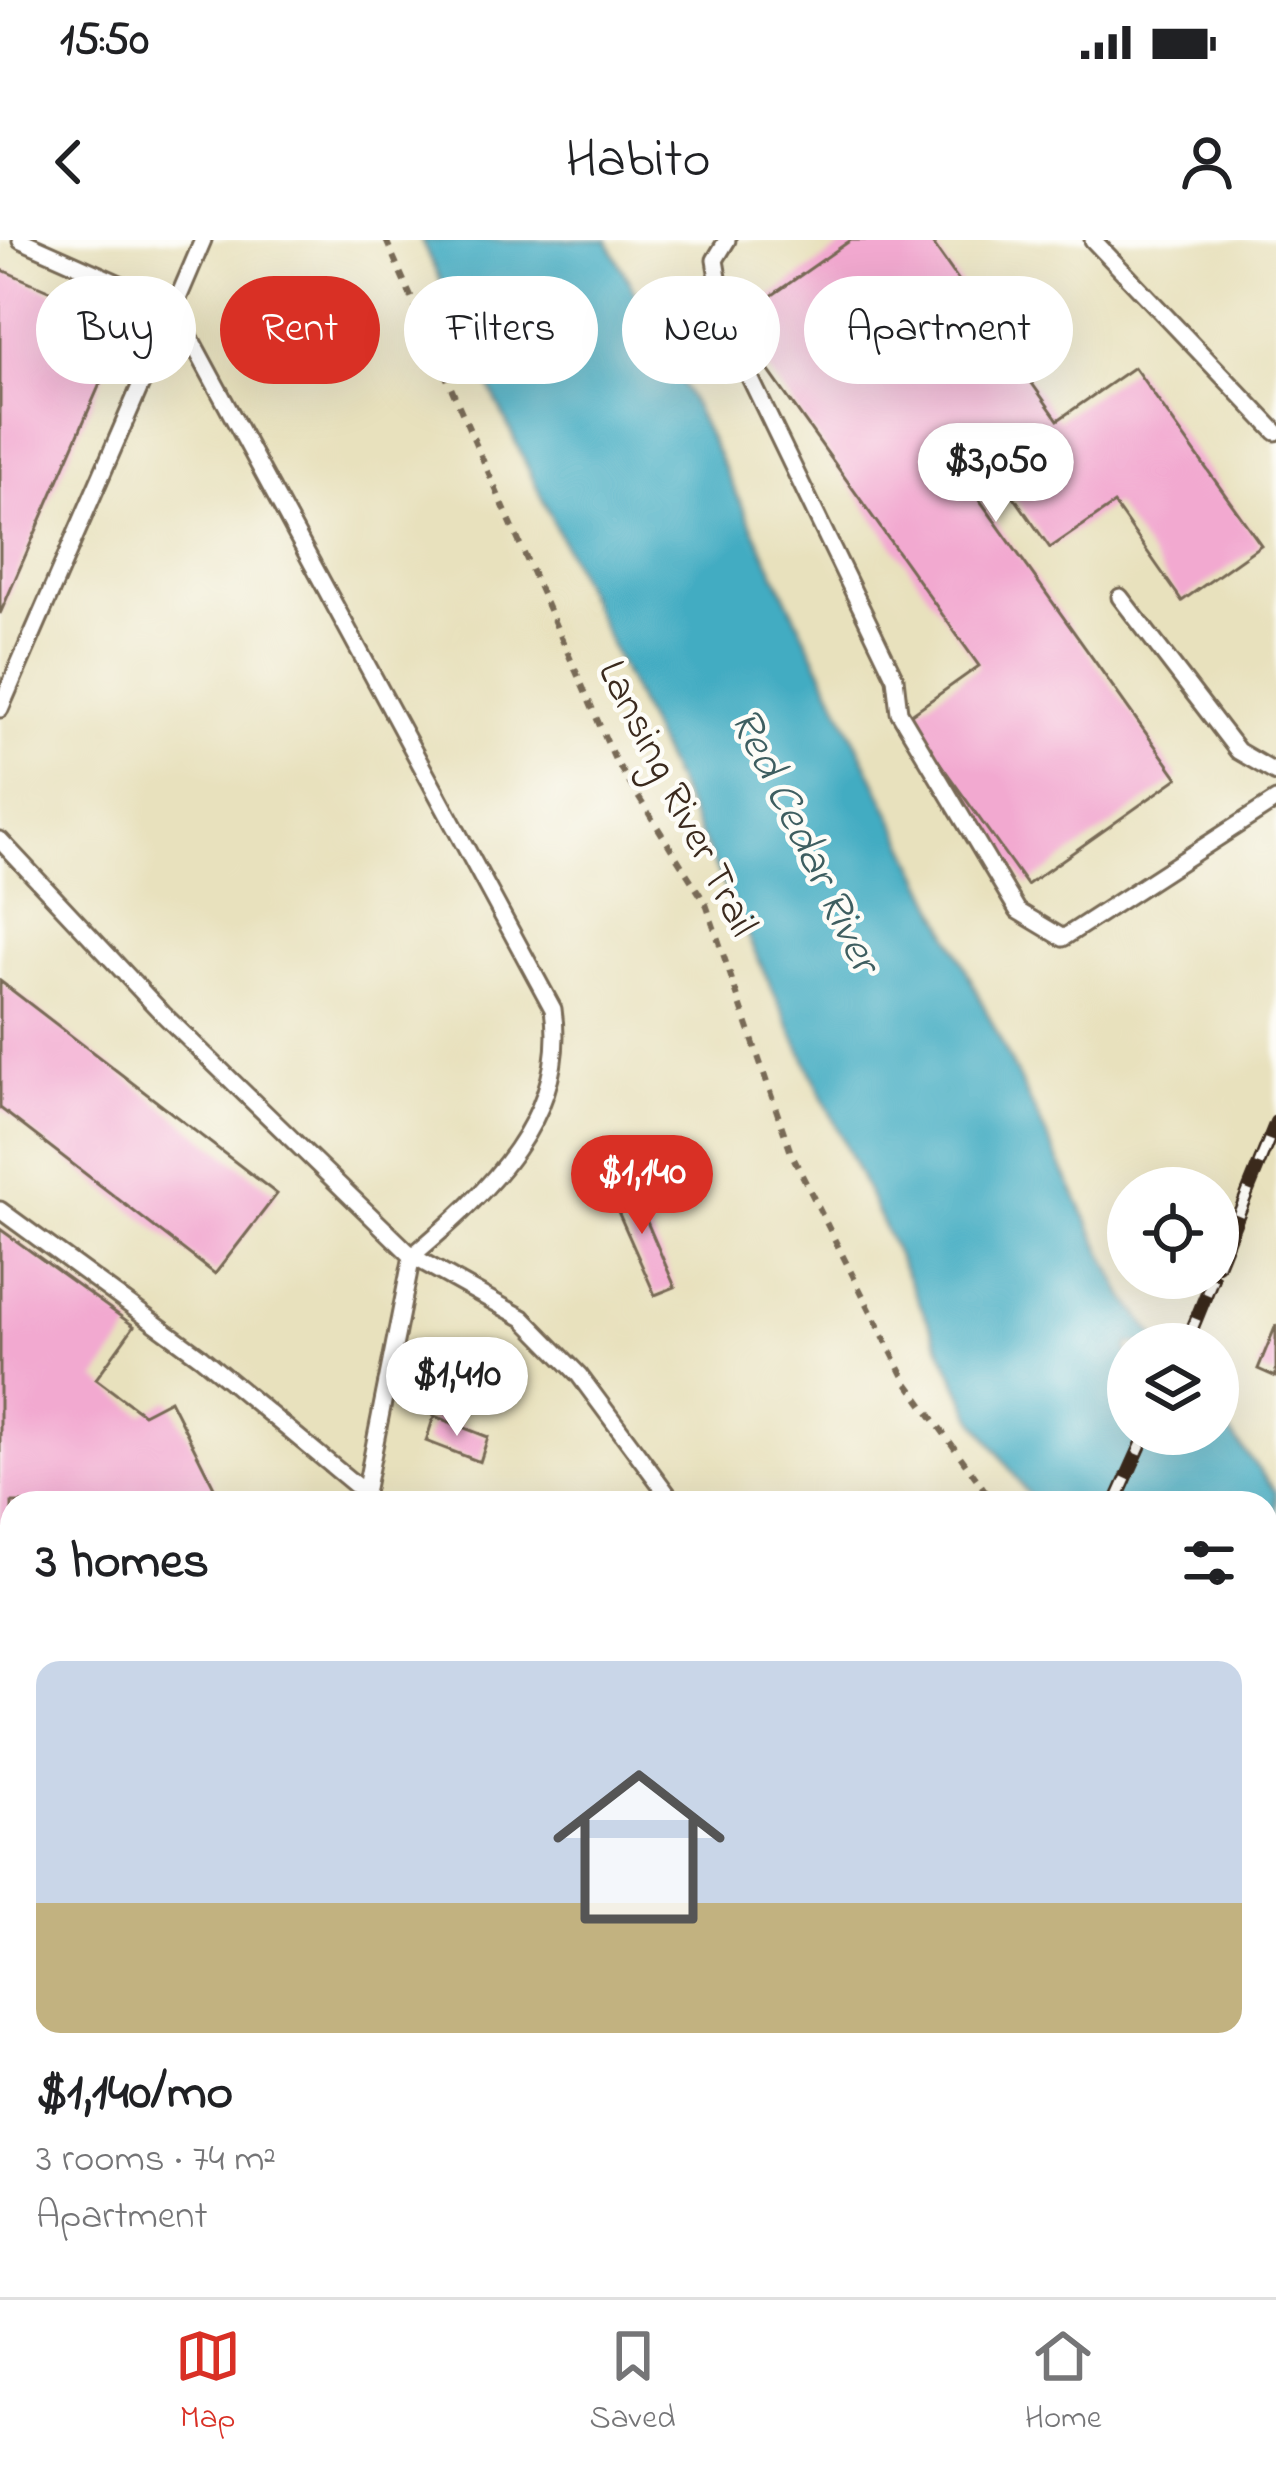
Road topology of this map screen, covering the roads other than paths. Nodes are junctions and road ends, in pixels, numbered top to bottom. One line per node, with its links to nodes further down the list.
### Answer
1 (21, 240): 5 (lane)
2 (203, 240): 6 (lane)
3 (727, 240): 13 (lane)
4 (1093, 240): 9 (lane)
5 (102, 276)
6 (188, 276)
7 (196, 349): 16 (lane)
8 (141, 384): 11 (lane)
9 (1276, 432)
10 (1120, 597): 12 (lane)
11 (0, 710)
12 (1276, 773)
13 (1276, 800)
14 (0, 840): 16 (lane)
15 (0, 1210): 17 (lane)
16 (412, 1256): 18 (lane); 19 (lane)
17 (356, 1491)
18 (365, 1491)
19 (665, 1491)

